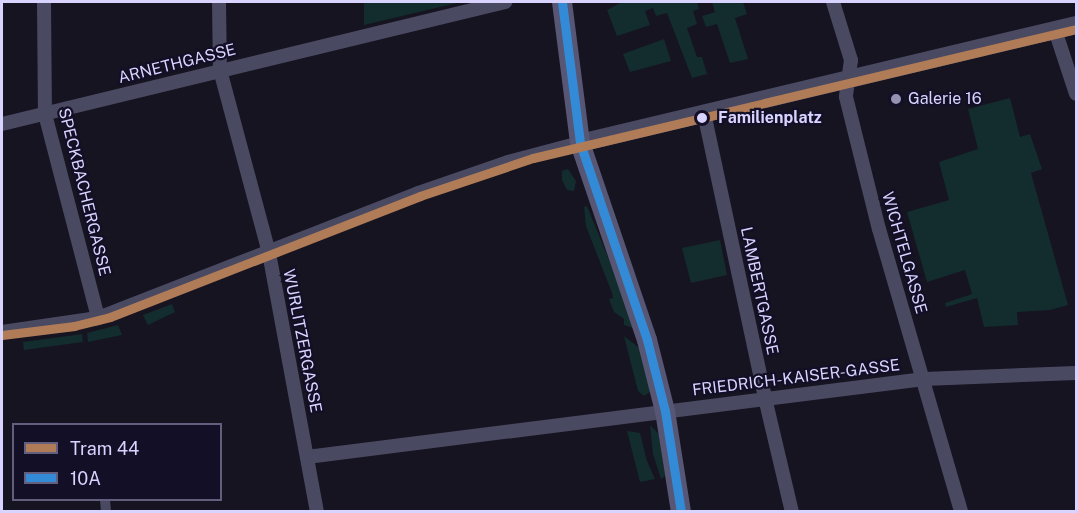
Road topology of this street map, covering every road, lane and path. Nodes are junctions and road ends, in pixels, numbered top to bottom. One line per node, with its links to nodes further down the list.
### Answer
1 (44, 2): 12 (street, SPECKBACHERGASSE)
2 (219, 2): 8 (street, WURLITZERGASSE)
3 (505, 2): 8 (street, ARNETHGASSE)
4 (562, 2): 14 (main road)
5 (833, 2): 9 (street, WICHTELGASSE)
6 (1077, 25): 7 (street)
7 (1055, 30): 9 (street); 10 (street)
8 (220, 70): 12 (street, ARNETHGASSE); 15 (street, WURLITZERGASSE)
9 (850, 79): 11 (street); 19 (street, WICHTELGASSE)
10 (1077, 94)
11 (704, 113): 14 (street); 20 (street, LAMBERTGASSE)
12 (45, 114): 13 (street, ARNETHGASSE); 16 (street, SPECKBACHERGASSE)
13 (2, 124)
14 (580, 143): 15 (street); 21 (main road)
15 (269, 253): 16 (street); 22 (street, WURLITZERGASSE)
16 (98, 318): 17 (street)
17 (2, 332)
18 (1077, 373): 19 (street, FRIEDRICH-KAISER-GASSE)
19 (924, 379): 20 (street, FRIEDRICH-KAISER-GASSE); 26 (street, WICHTELGASSE)
20 (765, 399): 21 (street, FRIEDRICH-KAISER-GASSE); 25 (street, LAMBERTGASSE)
21 (665, 411): 22 (street, FRIEDRICH-KAISER-GASSE); 24 (main road)
22 (306, 457): 23 (street, WURLITZERGASSE)
23 (316, 512)
24 (681, 512)
25 (792, 512)
26 (961, 512)

